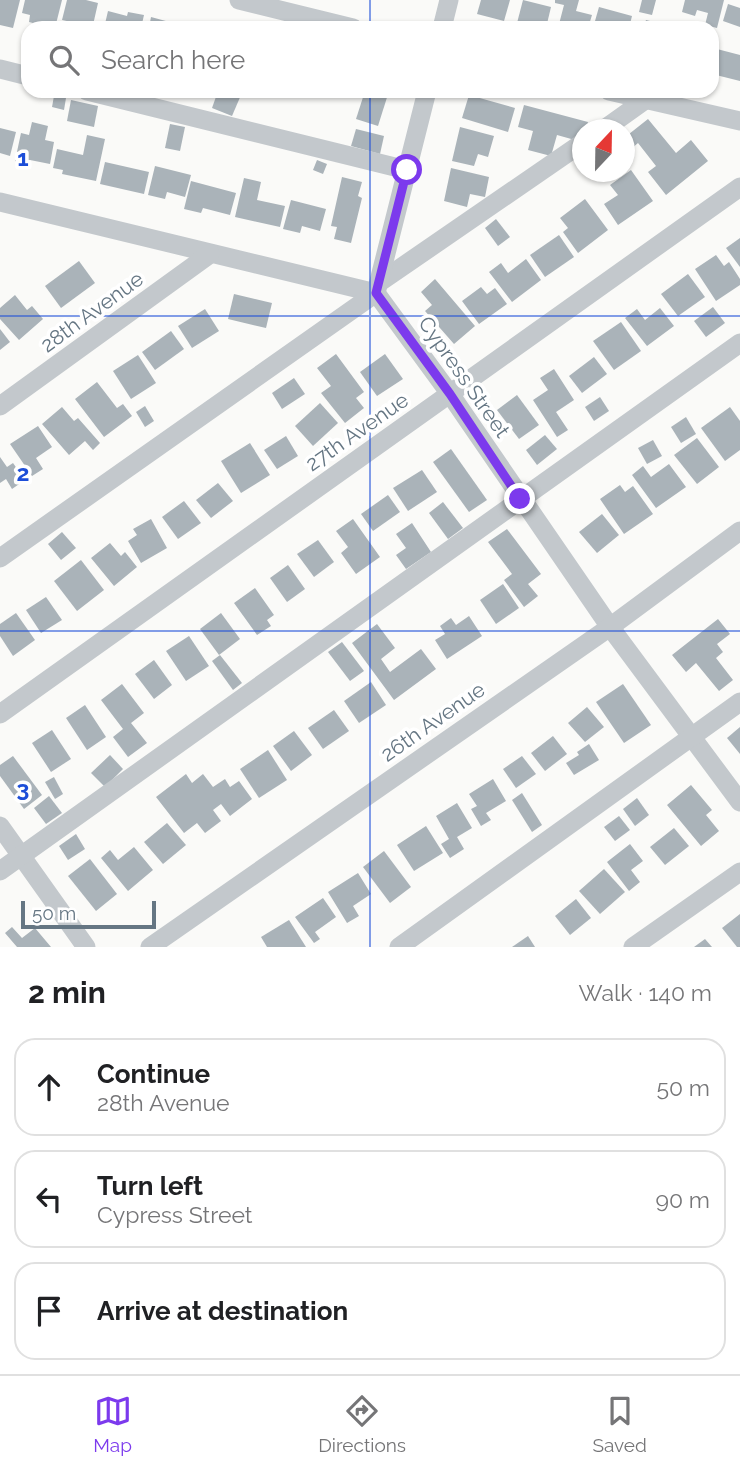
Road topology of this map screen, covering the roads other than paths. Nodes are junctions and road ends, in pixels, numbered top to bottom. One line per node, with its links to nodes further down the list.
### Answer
1 (239, 0): 3 (street)
2 (449, 0): 4 (street)
3 (324, 21)
4 (444, 21)
5 (0, 69): 6 (street)
6 (21, 74)
7 (115, 98): 14 (street)
8 (425, 98): 14 (street)
9 (637, 98): 10 (street)
10 (645, 100): 11 (street); 12 (street)
11 (618, 119)
12 (740, 121)
13 (572, 151): 18 (street)
14 (407, 170): 18 (street)
15 (740, 187): 20 (street, 27th Avenue)
16 (0, 202): 17 (street)
17 (210, 254): 18 (street); 21 (street, 28th Avenue)
18 (378, 288): 20 (street, Cypress Street); 24 (street)
19 (740, 343): 22 (street)
20 (450, 394): 22 (street, Cypress Street); 27 (street, 27th Avenue)
21 (0, 406)
22 (520, 499): 25 (street, Cypress Street); 31 (street)
23 (740, 531): 25 (street, 26th Avenue)
24 (0, 558)
25 (610, 627): 28 (street, Cypress Street); 35 (street, 26th Avenue)
26 (740, 702): 28 (street)
27 (0, 714)
28 (691, 736): 29 (street, Cypress Street); 36 (street)
29 (740, 802)
30 (0, 826): 31 (street)
31 (22, 855): 32 (street); 34 (street)
32 (0, 871)
33 (740, 872): 37 (street)
34 (86, 947)
35 (150, 947)
36 (399, 947)
37 (633, 947)

